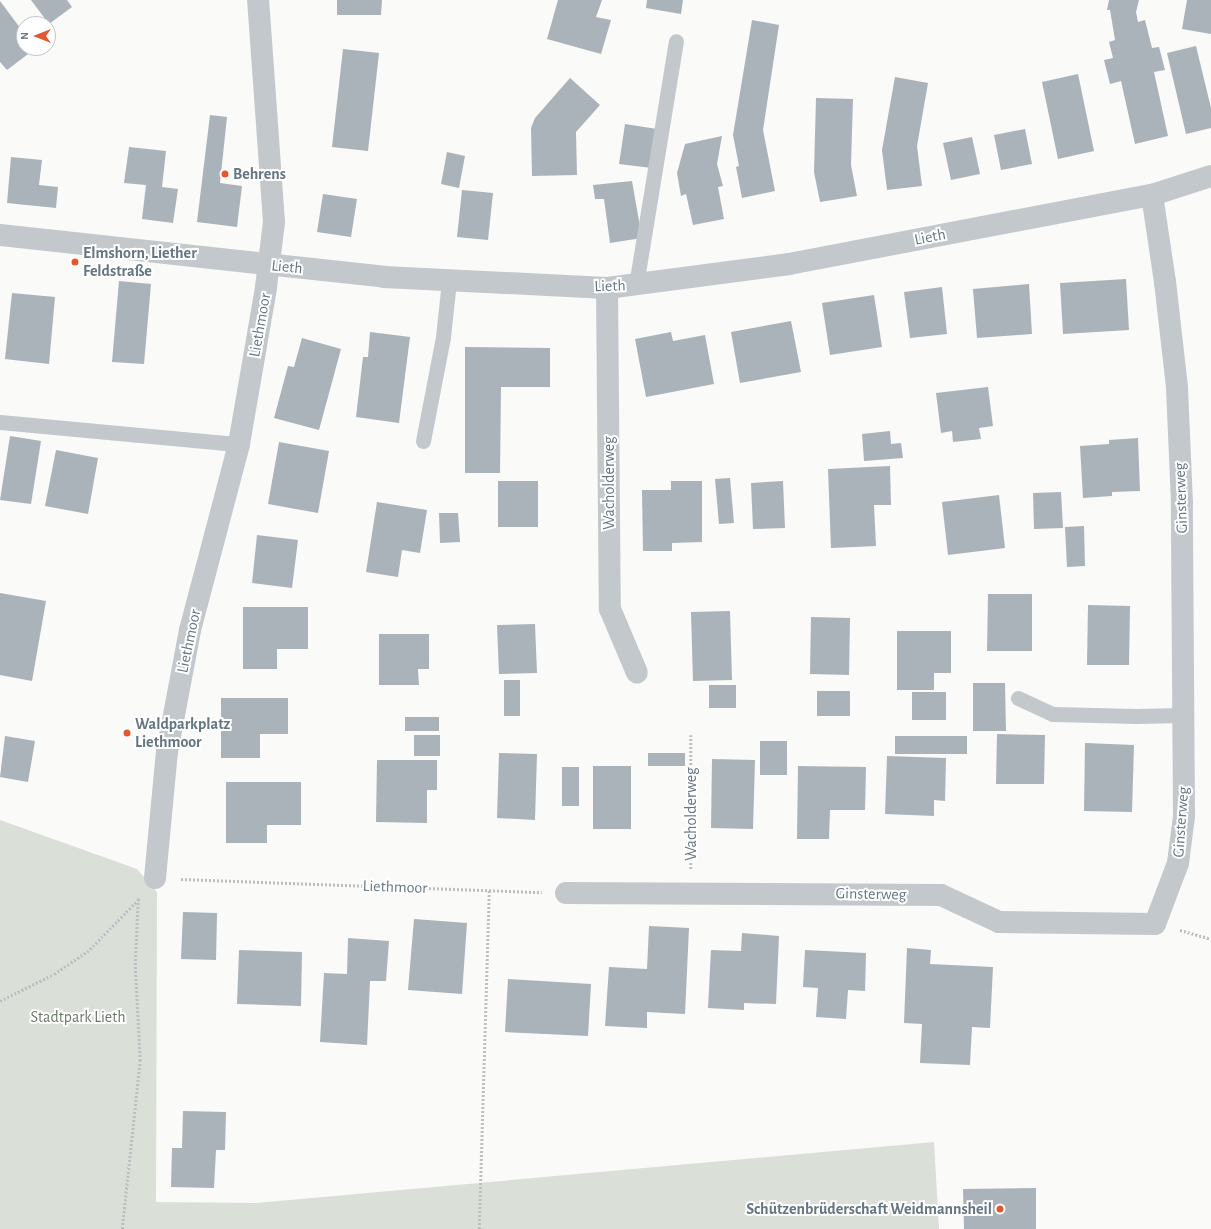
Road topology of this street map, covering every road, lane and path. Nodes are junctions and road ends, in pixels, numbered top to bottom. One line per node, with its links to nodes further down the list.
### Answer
1 (258, 0): 6 (street, Liethmoor)
2 (676, 41): 8 (lane)
3 (1211, 176): 4 (street, Lieth)
4 (1152, 195): 8 (street, Lieth); 15 (street, Ginsterweg)
5 (0, 235): 6 (street, Lieth)
6 (269, 265): 7 (street, Lieth); 12 (street, Liethmoor)
7 (449, 281): 9 (street, Lieth); 11 (lane)
8 (636, 285): 9 (street, Lieth)
9 (607, 288): 13 (street, Wacholderweg)
10 (0, 422): 12 (lane)
11 (423, 441)
12 (239, 444): 17 (street, Liethmoor)
13 (637, 673)
14 (1018, 698): 15 (lane)
15 (1183, 715): 22 (street, Ginsterweg)
16 (691, 735): 19 (path, Wacholderweg)
17 (155, 878): 18 (path, Liethmoor); 21 (path)
18 (489, 890): 20 (path, Liethmoor); 26 (path)
19 (691, 892): 20 (street, Ginsterweg); 22 (street, Ginsterweg)
20 (566, 893)
21 (138, 900): 24 (path); 25 (path)
22 (1155, 924): 23 (path)
23 (1211, 939)
24 (0, 1001)
25 (122, 1229)
26 (479, 1229)

